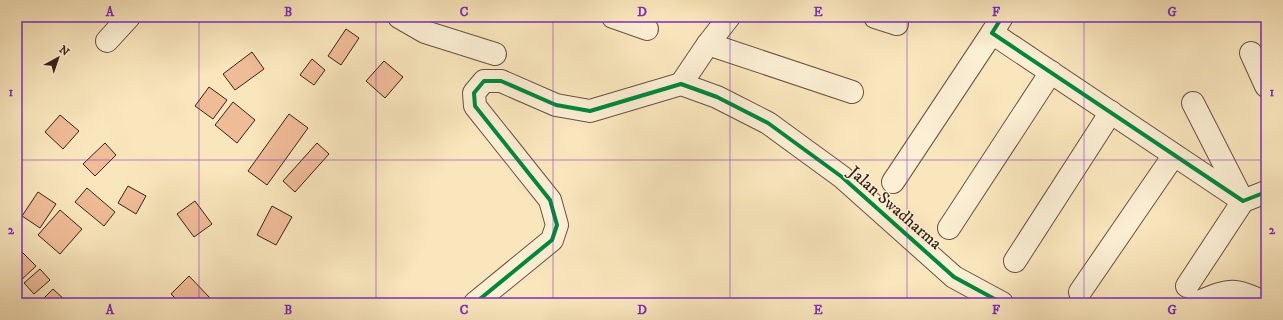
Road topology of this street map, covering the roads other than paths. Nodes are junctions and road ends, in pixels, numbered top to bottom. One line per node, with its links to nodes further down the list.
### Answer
1 (129, 17): 9 (street)
2 (399, 17): 12 (street)
3 (613, 17): 8 (street)
4 (729, 17): 10 (street)
5 (875, 17): 6 (street)
6 (897, 24)
7 (997, 25): 13 (street); 20 (street)
8 (647, 28)
9 (107, 41)
10 (708, 44): 14 (street); 16 (street)
11 (1251, 53): 15 (street)
12 (495, 54)
13 (1051, 72): 18 (street); 23 (street)
14 (681, 84): 27 (street); 28 (street, Jalan Swadharma)
15 (1266, 86)
16 (852, 92)
17 (1193, 103): 22 (street)
18 (1111, 112): 19 (street); 24 (street)
19 (1174, 155): 22 (street); 25 (street)
20 (893, 182)
21 (1266, 192): 22 (street)
22 (1243, 202): 26 (street)
23 (950, 228)
24 (1015, 261)
25 (1080, 292)
26 (1191, 294): 29 (street)
27 (475, 303)
28 (1002, 303)
29 (1265, 303)

